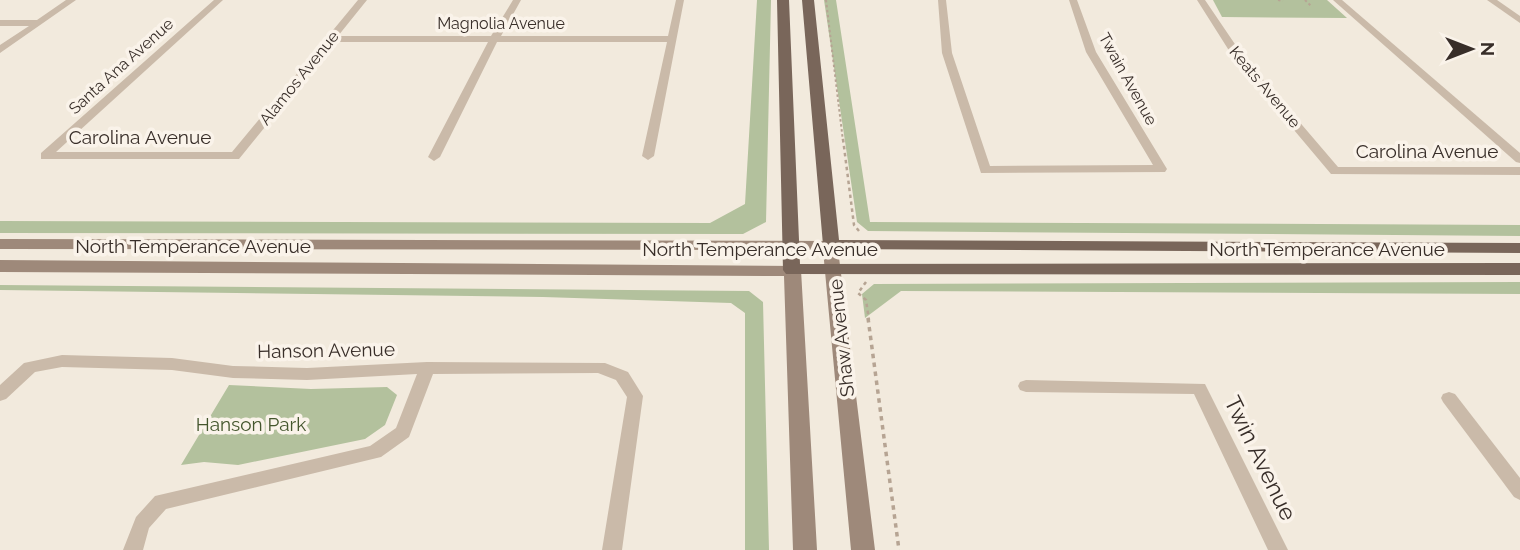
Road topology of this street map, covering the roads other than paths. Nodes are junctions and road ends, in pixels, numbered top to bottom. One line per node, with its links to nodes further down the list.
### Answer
1 (72, 0): 16 (street)
2 (219, 0): 21 (street, Santa Ana Avenue)
3 (363, 0): 17 (street, Alamos Avenue)
4 (517, 0): 18 (street)
5 (680, 0): 19 (street)
6 (783, 0): 29 (main road)
7 (808, 0): 30 (main road, Shaw Avenue)
8 (935, 0): 9 (street)
9 (942, 0): 10 (street, Twain Avenue)
10 (1073, 0)
11 (1201, 0): 26 (street, Keats Avenue)
12 (1337, 0): 25 (street)
13 (1490, 0): 14 (street)
14 (1520, 20)
15 (0, 23): 16 (street)
16 (40, 23): 20 (street)
17 (332, 38): 18 (street, Magnolia Avenue); 22 (street, Alamos Avenue)
18 (494, 39): 19 (street, Magnolia Avenue); 24 (street)
19 (670, 39): 23 (street)
20 (0, 50)
21 (45, 156): 22 (street, Carolina Avenue)
22 (235, 156)
23 (648, 156)
24 (434, 157)
25 (1520, 159)
26 (1335, 171): 27 (street, Carolina Avenue)
27 (1520, 171)
28 (0, 244): 29 (main road, North Temperance Avenue)
29 (791, 245): 30 (main road, North Temperance Avenue); 34 (main road)
30 (831, 245): 31 (main road, North Temperance Avenue); 35 (main road, Shaw Avenue)
31 (1520, 248)
32 (0, 266): 34 (main road, North Temperance Avenue)
33 (1520, 269): 35 (main road, North Temperance Avenue)
34 (792, 270): 35 (main road, North Temperance Avenue); 43 (main road)
35 (834, 270): 44 (main road, Shaw Avenue)
36 (427, 368): 38 (street, Hanson Avenue); 41 (street); 42 (street, Hanson Avenue)
37 (1026, 386): 45 (street, Twin Avenue)
38 (0, 395)
39 (1449, 398): 40 (street)
40 (1520, 492)
41 (133, 550)
42 (612, 550)
43 (805, 550)
44 (863, 550)
45 (1278, 550)

